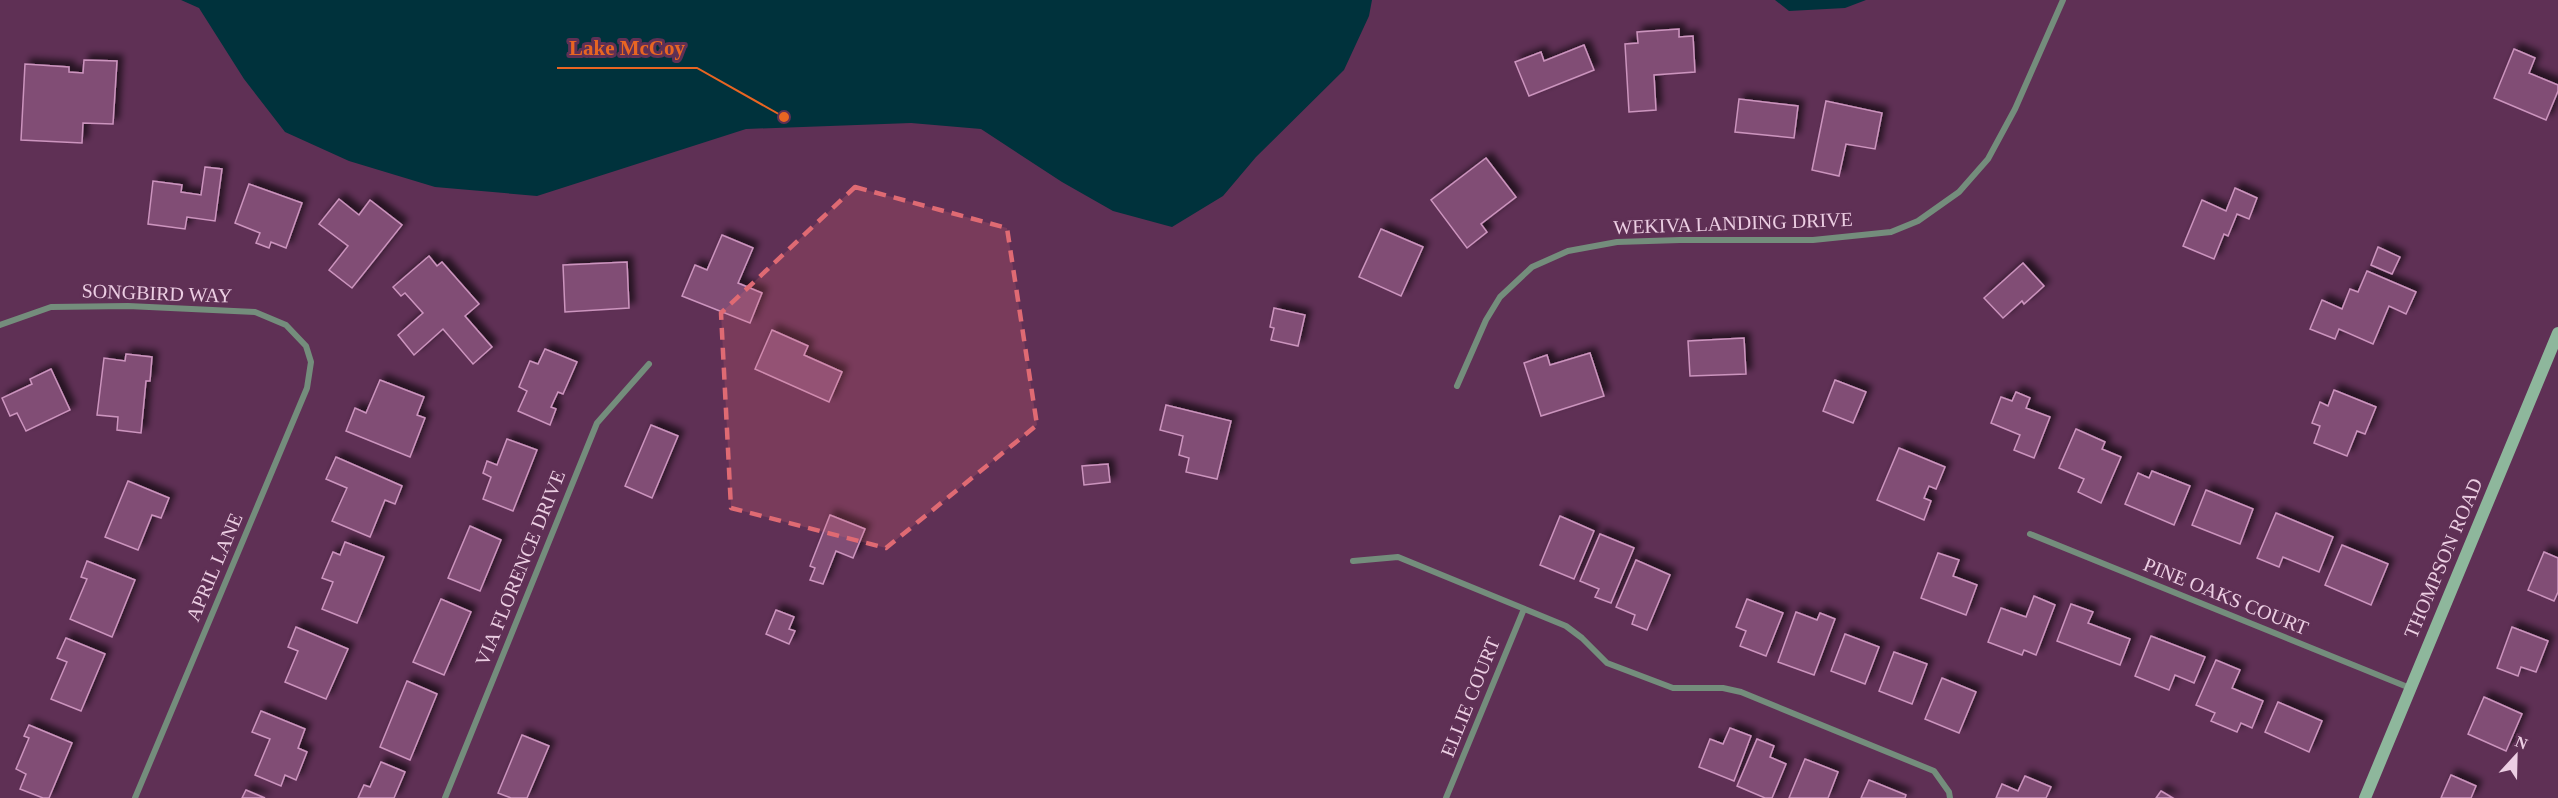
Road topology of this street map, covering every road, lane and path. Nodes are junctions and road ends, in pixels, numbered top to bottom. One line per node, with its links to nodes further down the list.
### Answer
1 (2063, 0): 6 (street, WEKIVA LANDING DRIVE)
2 (0, 325): 4 (street, SONGBIRD WAY)
3 (2558, 333): 10 (street, THOMPSON ROAD)
4 (306, 346): 11 (street, APRIL LANE)
5 (648, 364): 12 (street, VIA FLORENCE DRIVE)
6 (1456, 386)
7 (2030, 534): 10 (street, PINE OAKS COURT)
8 (1353, 561): 9 (street)
9 (1524, 609): 13 (street, ELLIE COURT); 14 (street)
10 (2410, 688): 15 (street, THOMPSON ROAD)
11 (135, 798)
12 (445, 798)
13 (1446, 798)
14 (1950, 798)
15 (2365, 798)

